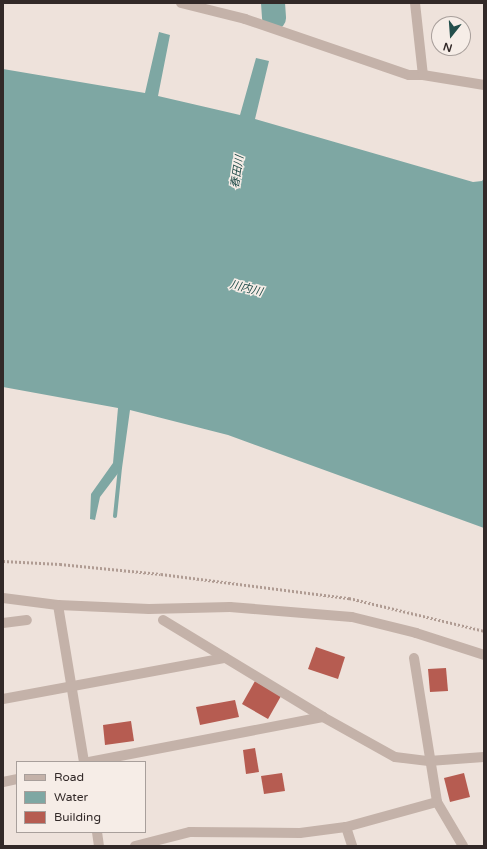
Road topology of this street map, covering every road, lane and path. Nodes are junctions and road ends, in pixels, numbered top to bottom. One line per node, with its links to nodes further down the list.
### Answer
1 (181, 3): 3 (street)
2 (415, 3): 3 (street)
3 (422, 75): 4 (street)
4 (484, 85)
5 (3, 561): 11 (path)
6 (3, 598): 7 (street)
7 (58, 605): 12 (street); 15 (street)
8 (27, 620): 10 (street)
9 (163, 620): 13 (street)
10 (3, 623)
11 (484, 631)
12 (484, 655)
13 (225, 658): 15 (street); 17 (street)
14 (414, 658): 19 (street)
15 (70, 686): 16 (street); 20 (street)
16 (3, 699)
17 (323, 717): 19 (street); 21 (street)
18 (484, 757): 19 (street)
19 (429, 760): 24 (street)
20 (84, 761)
21 (94, 761)
22 (16, 779): 23 (street)
23 (3, 782)
24 (437, 802): 25 (street); 30 (street)
25 (346, 827): 28 (street); 29 (street)
26 (97, 833): 27 (street)
27 (99, 846)
28 (135, 846)
29 (352, 846)
30 (463, 846)

